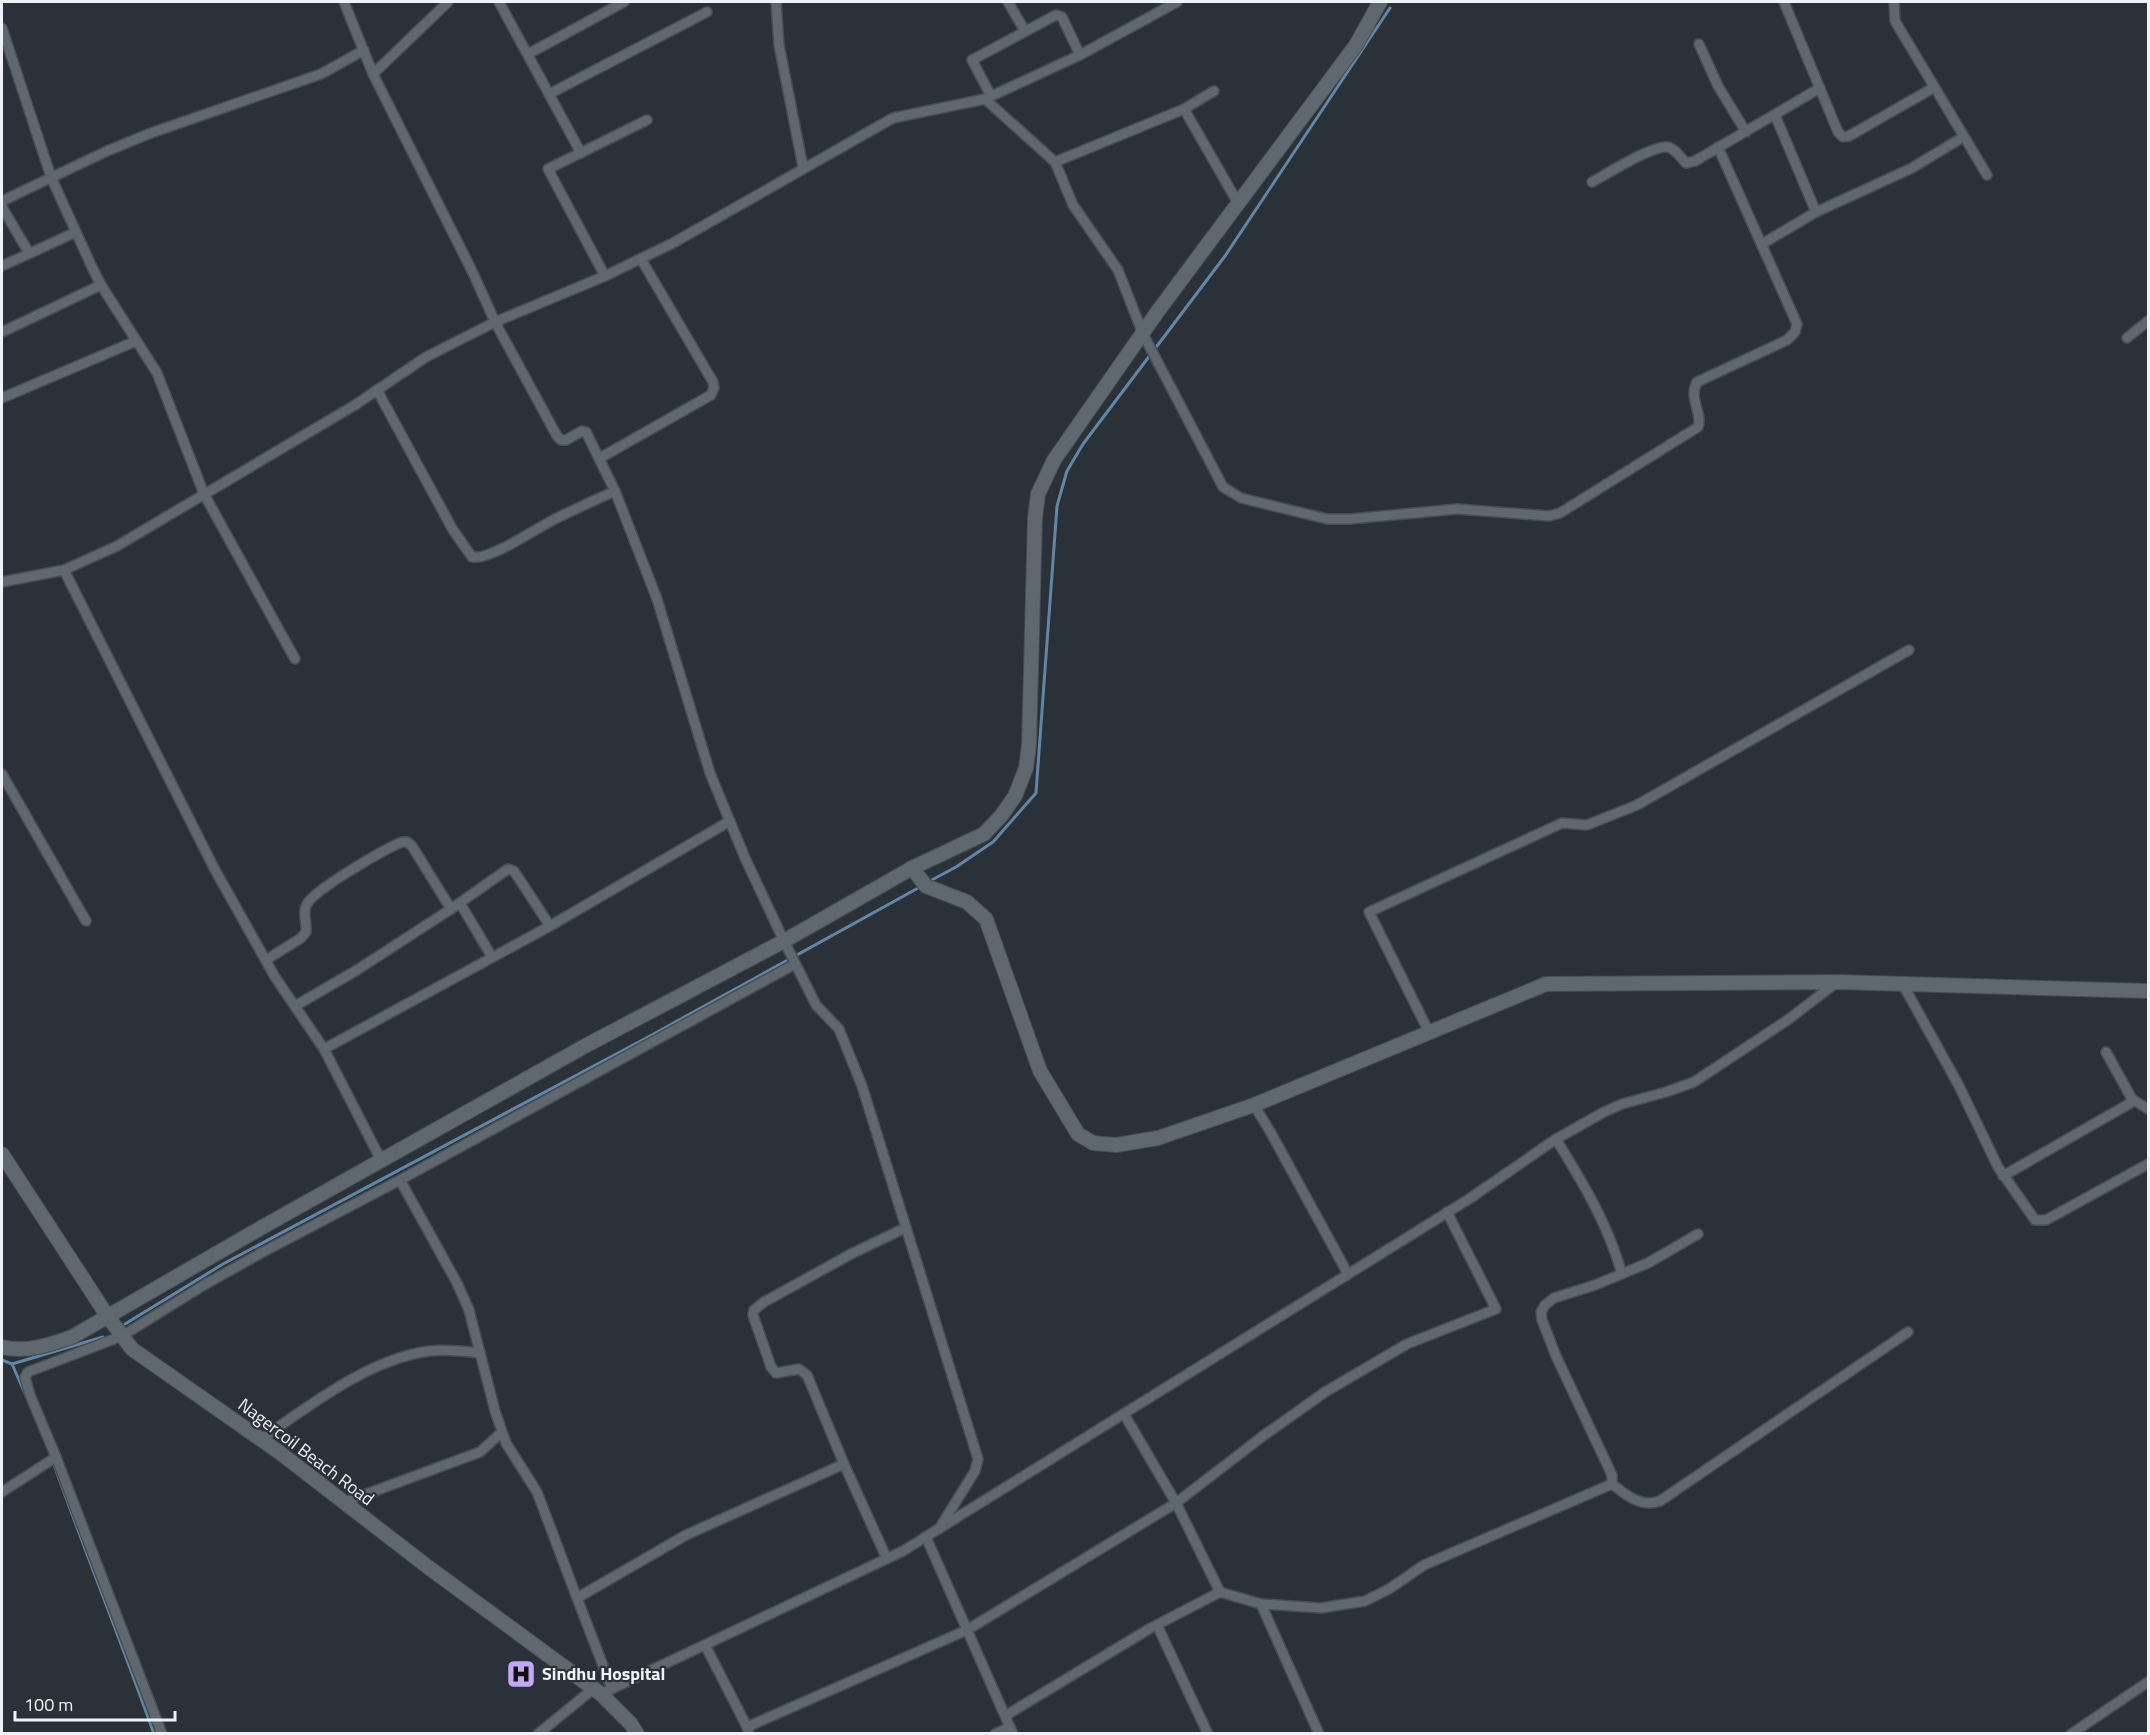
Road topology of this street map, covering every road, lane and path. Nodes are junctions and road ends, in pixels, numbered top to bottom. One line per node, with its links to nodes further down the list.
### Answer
1 (344, 2): 15 (street)
2 (448, 2): 18 (street)
3 (499, 2): 16 (street)
4 (624, 2): 16 (street)
5 (776, 2): 32 (street)
6 (1008, 2): 13 (street)
7 (1178, 2): 17 (street)
8 (1380, 2): 37 (street)
9 (1784, 2): 19 (street)
10 (1894, 2): 20 (street)
11 (707, 12): 22 (street)
12 (2, 28): 34 (street)
13 (1025, 30): 17 (street); 23 (street)
14 (1699, 44): 27 (street)
15 (364, 50): 18 (street); 34 (street)
16 (528, 54): 22 (street)
17 (1080, 55): 23 (street)
18 (373, 74): 48 (street)
19 (1820, 88): 20 (street); 25 (street)
20 (1933, 88): 28 (street)
21 (1214, 91): 24 (street)
22 (549, 94): 30 (street)
23 (988, 97): 31 (street); 32 (street)
24 (1184, 109): 31 (street); 37 (street)
25 (1774, 115): 27 (street); 39 (street)
26 (647, 120): 30 (street)
27 (1746, 132): 29 (street)
28 (1963, 137): 33 (street); 39 (street)
29 (1718, 147): 35 (street); 41 (street)
30 (581, 153): 45 (street)
31 (1055, 162): 50 (street)
32 (803, 167): 43 (street)
33 (1987, 175)
34 (51, 177): 36 (street); 40 (street)
35 (1592, 182)
36 (2, 201)
37 (1238, 203): 50 (street)
38 (2, 207): 42 (street)
39 (1816, 212): 41 (street)
40 (76, 232): 42 (street); 46 (street)
41 (1762, 244): 50 (street)
42 (30, 253): 44 (street)
43 (641, 259): 45 (street); 55 (street)
44 (2, 266)
45 (605, 276): 48 (street)
46 (101, 285): 49 (street); 52 (street)
47 (2148, 321): 51 (street)
48 (495, 322): 53 (street); 55 (street)
49 (2, 332)
50 (1143, 334): 64 (street)
51 (2127, 338)
52 (136, 341): 54 (street); 57 (street)
53 (376, 390): 56 (street); 57 (street)
54 (2, 398)
55 (600, 458): 56 (street)
56 (615, 491): 63 (street)
57 (204, 494): 58 (street); 61 (street)
58 (64, 570): 59 (street); 71 (street)
59 (2, 582)
60 (1909, 650): 77 (street)
61 (295, 659)
62 (2, 774): 67 (street)
63 (730, 821): 68 (street); 69 (street)
64 (919, 877): 69 (street); 81 (street)
65 (460, 903): 66 (street); 68 (street); 70 (street)
66 (451, 909): 71 (street); 76 (street)
67 (86, 921)
68 (550, 926): 70 (street)
69 (785, 944): 72 (street); 85 (street)
70 (492, 957): 78 (street)
71 (266, 960): 76 (street)
72 (794, 962): 88 (street); 90 (street)
73 (1837, 982): 74 (street); 77 (street); 83 (street)
74 (1902, 983): 75 (street); 87 (street)
75 (2148, 991)
76 (295, 1006): 78 (street)
77 (1429, 1032): 81 (street)
78 (324, 1049): 85 (street)
79 (2106, 1052): 80 (street)
80 (2134, 1101): 82 (street); 87 (street)
81 (1254, 1105): 92 (street)
82 (2148, 1109)
83 (1556, 1139): 89 (street); 93 (street)
84 (2, 1154): 94 (street, Nagercoil Beach Road)
85 (381, 1160): 94 (street)
86 (2148, 1164): 87 (street)
87 (2003, 1176)
88 (400, 1180): 96 (street); 98 (street)
89 (1447, 1212): 92 (street); 107 (street)
90 (905, 1228): 103 (street); 108 (street)
91 (1698, 1234): 93 (street)
92 (1348, 1274): 99 (street)
93 (1622, 1274): 104 (street)
94 (108, 1317): 96 (street, Nagercoil Beach Road); 97 (street)
95 (1908, 1332): 104 (street)
96 (122, 1336): 101 (street, Nagercoil Beach Road); 102 (street)
97 (2, 1347)
98 (480, 1353): 100 (street); 101 (street)
99 (1124, 1414): 107 (street); 108 (street)
100 (502, 1432): 106 (street); 112 (street)
101 (261, 1439): 106 (street, Nagercoil Beach Road)
102 (52, 1459): 105 (street); 122 (street)
103 (844, 1464): 110 (street); 112 (street)
104 (1612, 1484): 113 (street)
105 (2, 1492)
106 (345, 1502): 118 (street, Nagercoil Beach Road)
107 (1176, 1503): 111 (street); 115 (street)
108 (939, 1529): 109 (street)
109 (926, 1537): 110 (street); 115 (street)
110 (887, 1559): 116 (street)
111 (1220, 1592): 113 (street); 114 (street)
112 (577, 1598): 118 (street)
113 (1262, 1604): 127 (street)
114 (1157, 1624): 119 (street); 126 (street)
115 (967, 1630): 119 (street); 120 (street)
116 (705, 1645): 118 (street); 120 (street)
117 (2148, 1682): 128 (street)
118 (602, 1691): 123 (street); 124 (street, Nagercoil Beach Road)
119 (1005, 1716): 121 (street)
120 (748, 1730)
121 (1011, 1730): 125 (street)
122 (162, 1734)
123 (538, 1734)
124 (637, 1734)
125 (995, 1734)
126 (1208, 1734)
127 (1319, 1734)
128 (2071, 1734)

